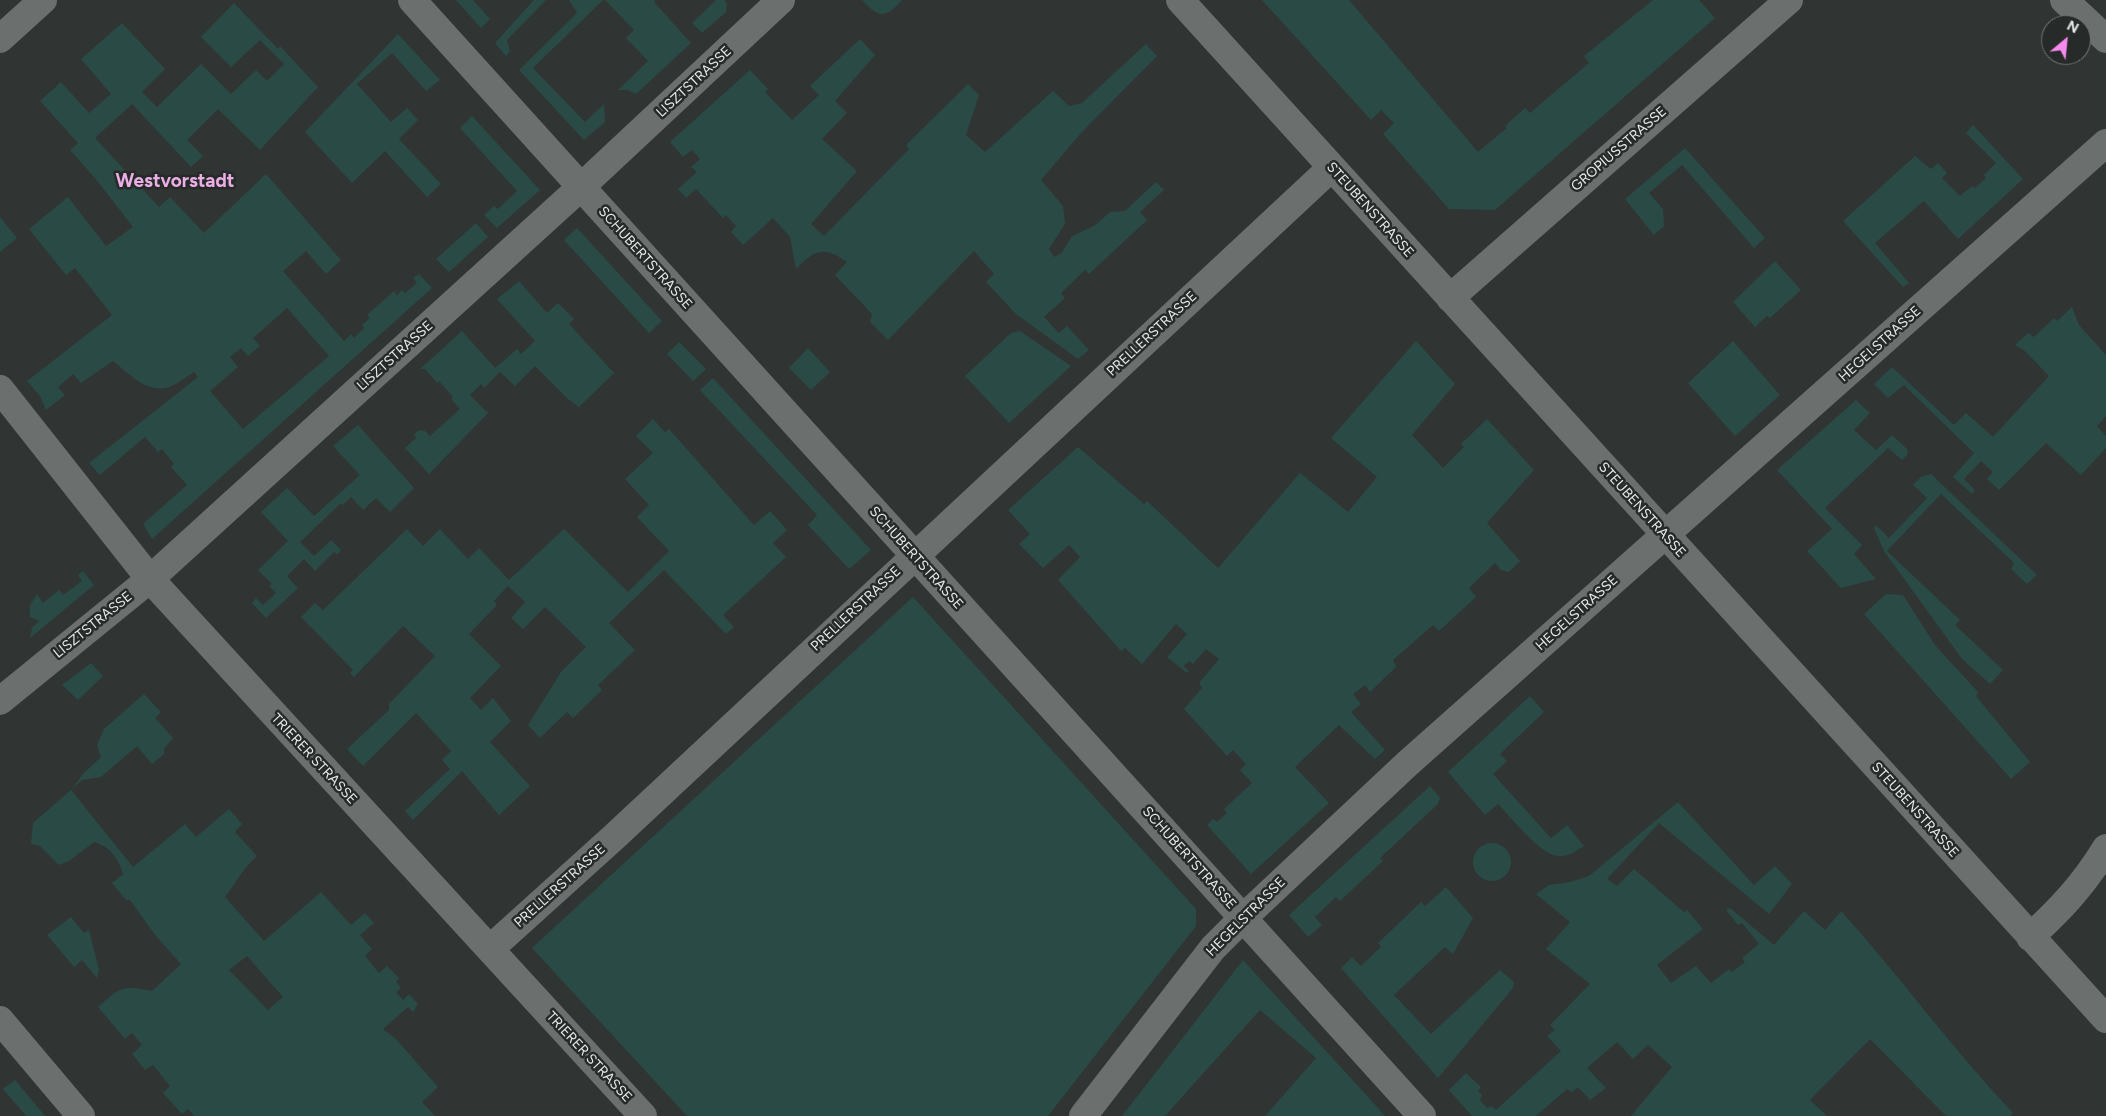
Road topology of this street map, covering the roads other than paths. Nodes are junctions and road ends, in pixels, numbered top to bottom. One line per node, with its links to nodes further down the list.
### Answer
1 (43, 0): 7 (street)
2 (412, 0): 11 (street, SCHUBERTSTRASSE)
3 (781, 0): 11 (street, LISZTSTRASSE)
4 (1180, 0): 10 (street, STEUBENSTRASSE)
5 (1789, 0): 12 (street, GROPIUSSTRASSE)
6 (2064, 0): 8 (street)
7 (0, 39)
8 (2106, 39)
9 (2106, 143): 14 (street, HEGELSTRASSE)
10 (1331, 168): 12 (street, STEUBENSTRASSE); 15 (street, PRELLERSTRASSE)
11 (581, 187): 15 (street, SCHUBERTSTRASSE); 16 (street, LISZTSTRASSE)
12 (1450, 298): 14 (street, STEUBENSTRASSE)
13 (0, 389): 16 (street, TRIERER STRASSE)
14 (1664, 534): 19 (street, HEGELSTRASSE); 20 (street, STEUBENSTRASSE)
15 (914, 555): 19 (street, SCHUBERTSTRASSE); 21 (street, PRELLERSTRASSE)
16 (150, 578): 17 (street, LISZTSTRASSE); 21 (street, TRIERER STRASSE)
17 (0, 701)
18 (2106, 848): 20 (street)
19 (1242, 918): 26 (street, HEGELSTRASSE); 27 (street, SCHUBERTSTRASSE)
20 (2030, 937): 22 (street, STEUBENSTRASSE)
21 (490, 949): 25 (street, TRIERER STRASSE)
22 (2106, 1019)
23 (0, 1020): 24 (street)
24 (81, 1116)
25 (643, 1116)
26 (1082, 1116)
27 (1422, 1116)

